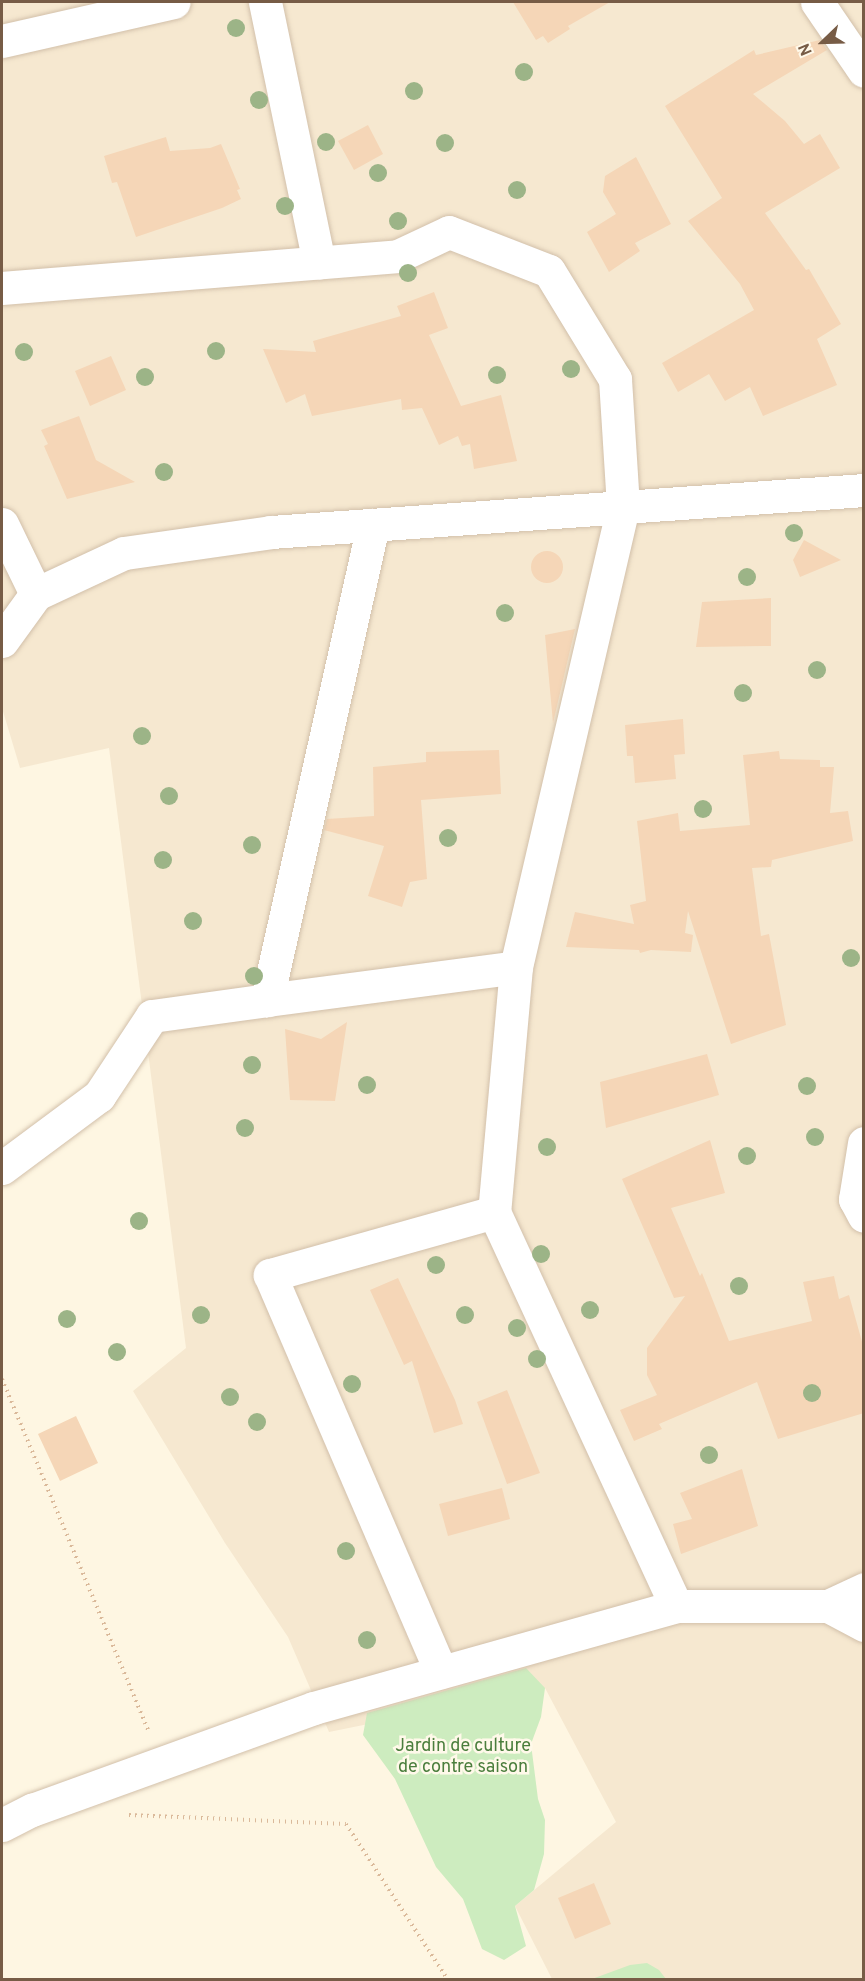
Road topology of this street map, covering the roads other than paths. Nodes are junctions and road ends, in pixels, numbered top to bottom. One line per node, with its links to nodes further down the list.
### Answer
1 (174, 2): 4 (street)
2 (265, 2): 6 (street)
3 (817, 2): 5 (street)
4 (2, 41)
5 (864, 71)
6 (319, 262): 7 (street); 9 (street)
7 (2, 288)
8 (864, 490): 9 (street)
9 (623, 507): 11 (street); 14 (street)
10 (2, 524): 12 (street)
11 (374, 525): 12 (street); 15 (street)
12 (36, 594): 13 (street)
13 (2, 641)
14 (516, 967): 15 (street); 19 (street)
15 (267, 1000): 17 (street)
16 (864, 1143): 18 (street)
17 (2, 1168)
18 (861, 1203)
19 (494, 1212): 21 (street); 24 (street)
20 (864, 1589): 22 (street)
21 (676, 1606): 22 (street); 24 (street)
22 (828, 1606): 23 (street)
23 (864, 1625)
24 (441, 1672): 25 (street)
25 (2, 1825)

